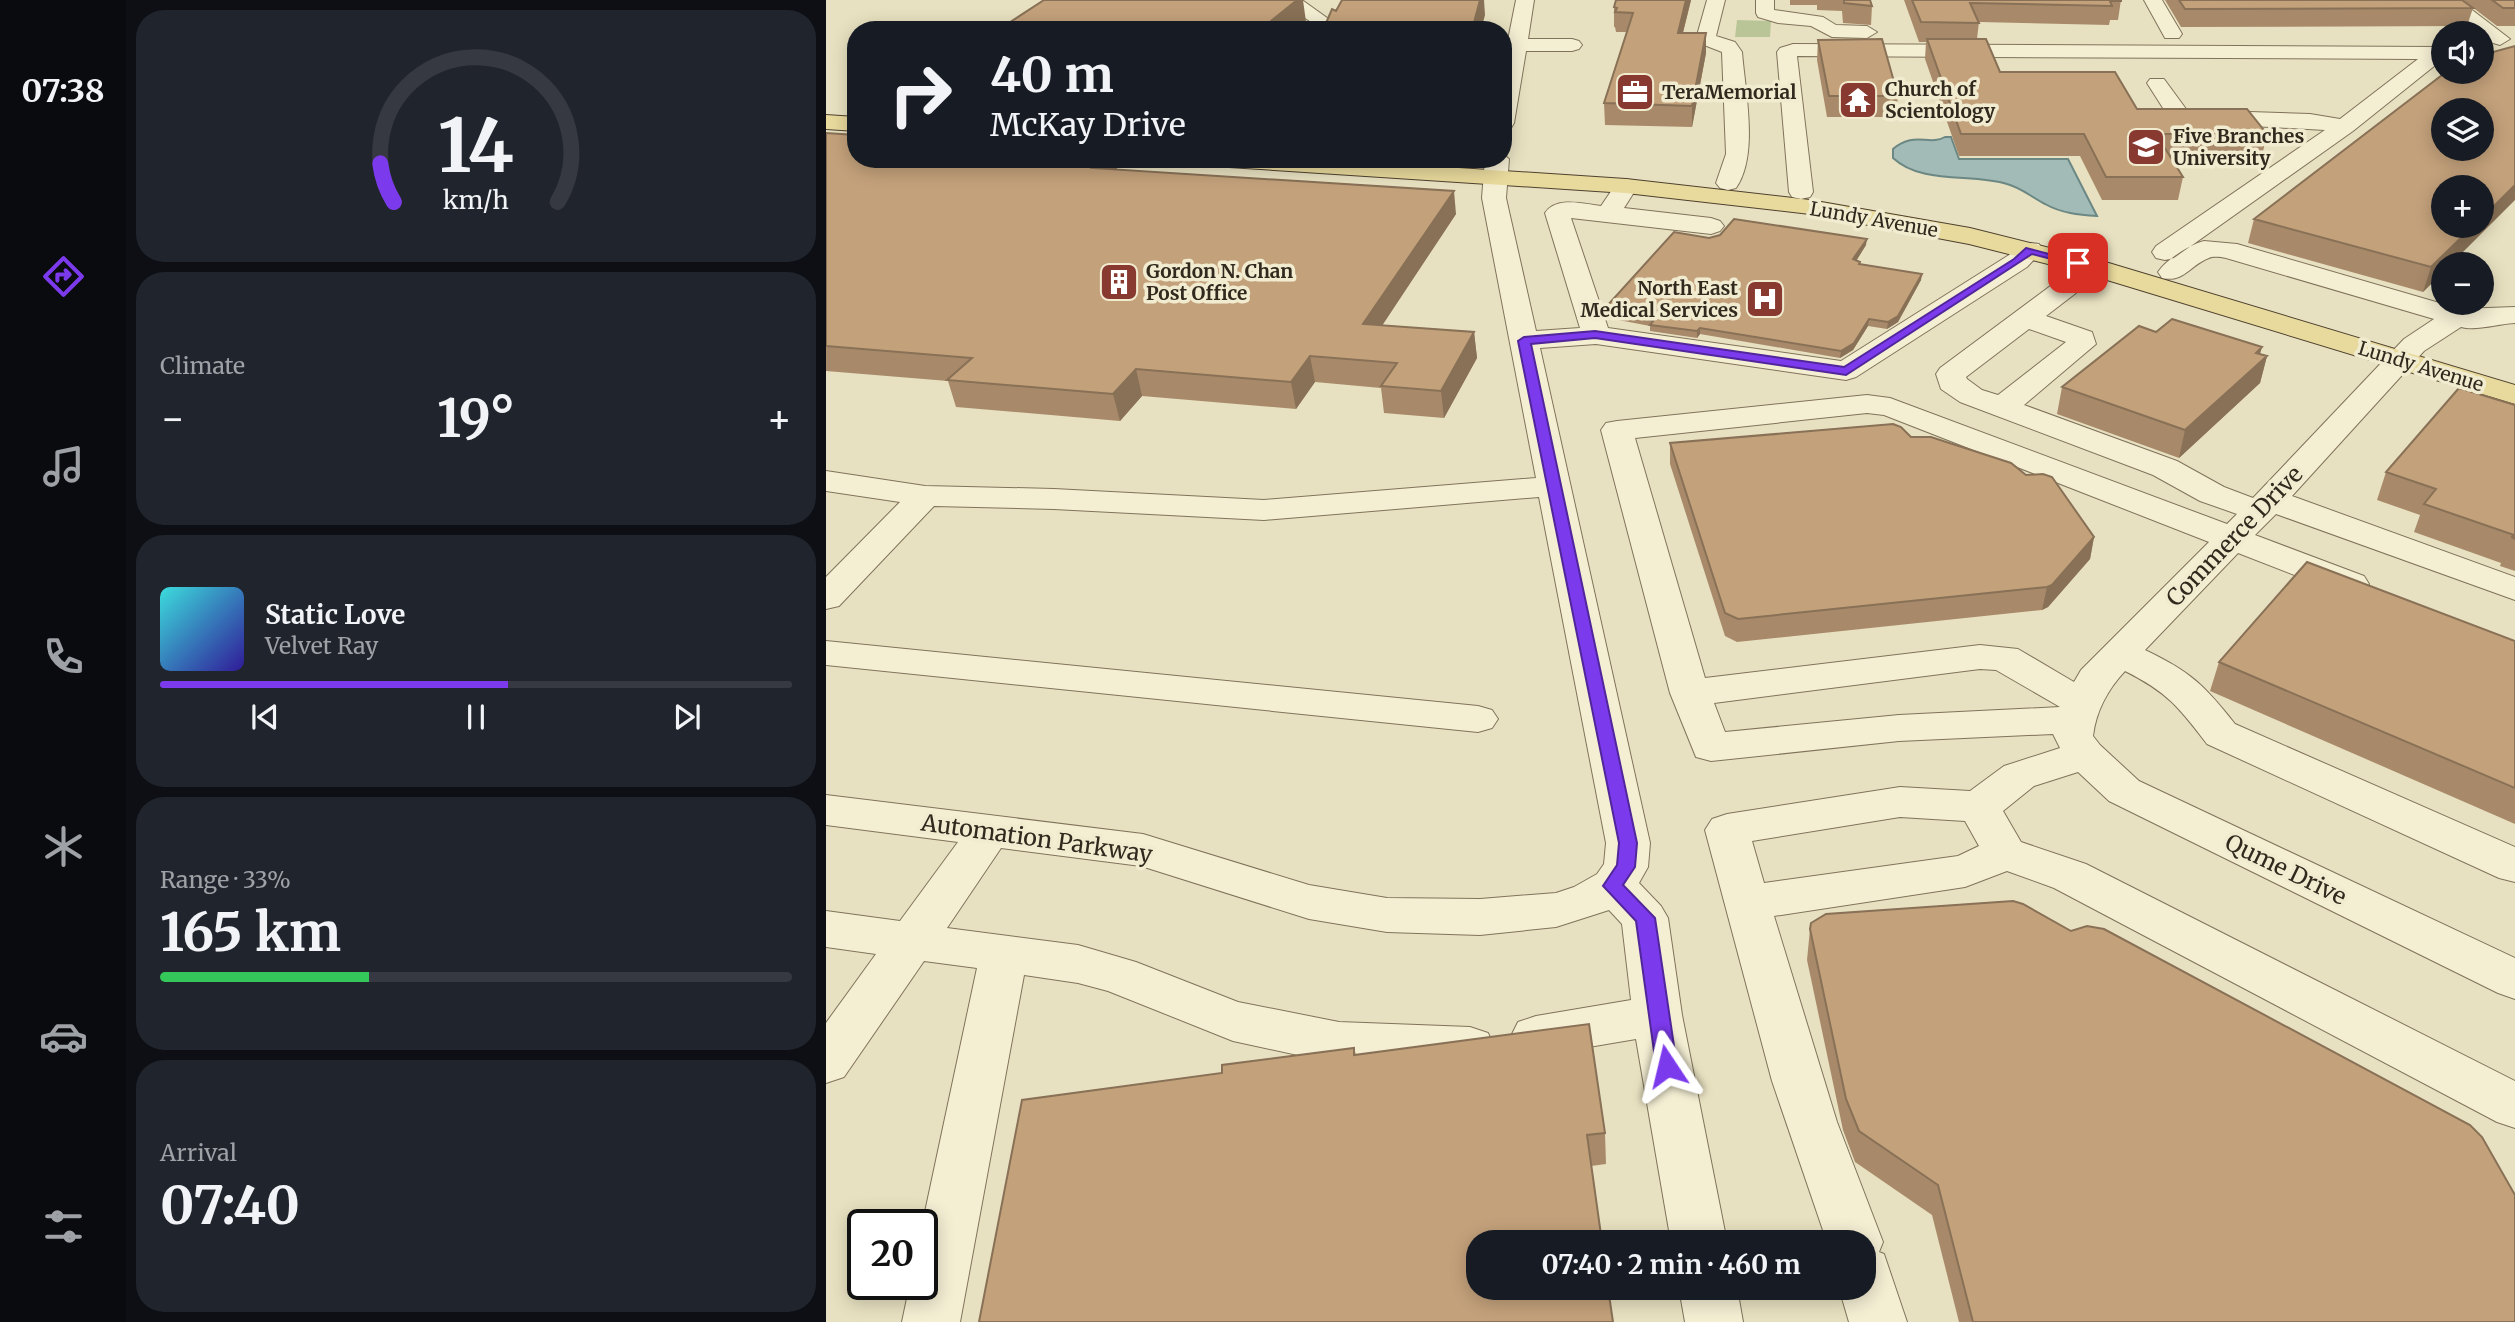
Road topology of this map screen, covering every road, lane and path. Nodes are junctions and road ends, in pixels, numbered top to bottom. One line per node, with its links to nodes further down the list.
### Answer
1 (1186, 0): 2 (street)
2 (1208, 0): 8 (street)
3 (1525, 0): 13 (street)
4 (1716, 0): 27 (street)
5 (1765, 0): 10 (street)
6 (2153, 0): 10 (street)
7 (2447, 0): 12 (street)
8 (1295, 2): 9 (street)
9 (1321, 21)
10 (2172, 34): 11 (street)
11 (2431, 35)
12 (2499, 38)
13 (1517, 45): 14 (street); 17 (street)
14 (1572, 45)
15 (2515, 53): 16 (street)
16 (2494, 58)
17 (1512, 73)
18 (2157, 83): 21 (street)
19 (826, 122): 20 (main road)
20 (847, 123)
21 (2345, 125): 29 (street); 34 (street)
22 (826, 134): 23 (main road)
23 (847, 135)
24 (1496, 168): 40 (street)
25 (1503, 168): 28 (main road, Lundy Avenue)
26 (1510, 168): 27 (main road, Lundy Avenue)
27 (1728, 183): 29 (main road, Lundy Avenue)
28 (1626, 186): 30 (street); 32 (main road, Lundy Avenue)
29 (1801, 192): 34 (main road, Lundy Avenue)
30 (1608, 214): 31 (street); 39 (street)
31 (1711, 226)
32 (2030, 250): 33 (main road, Lundy Avenue); 39 (street)
33 (2093, 267): 36 (street); 41 (main road, Lundy Avenue)
34 (2158, 269): 37 (street); 41 (main road, Lundy Avenue)
35 (2515, 315): 37 (street)
36 (2025, 318): 44 (street); 44 (street)
37 (2456, 318): 38 (street); 41 (street, Commerce Drive)
38 (2515, 334)
39 (1595, 335): 40 (street)
40 (1524, 341): 46 (street)
41 (2408, 352): 42 (main road, Lundy Avenue); 43 (main road, Lundy Avenue); 48 (street, Commerce Drive)
42 (2515, 375)
43 (2515, 395)
44 (2002, 407): 48 (street)
45 (826, 481): 47 (street)
46 (1554, 486): 47 (street); 63 (street)
47 (925, 496): 52 (street)
48 (2264, 505): 49 (street, Commerce Drive); 50 (street)
49 (2233, 538): 51 (street); 54 (street, Commerce Drive); 55 (street)
50 (2515, 589)
51 (2387, 597)
52 (826, 598)
53 (826, 653): 56 (street)
54 (2121, 653): 57 (street, Commerce Drive); 62 (street)
55 (1690, 693): 57 (street, Qume Drive); 57 (street)
56 (1478, 719)
57 (2079, 729): 58 (street); 68 (street, Qume Drive)
58 (1979, 807): 61 (street); 64 (street)
59 (826, 810): 60 (street, Automation Parkway)
60 (990, 831): 63 (street, Automation Parkway); 66 (street)
61 (2005, 853): 64 (street); 71 (street)
62 (2515, 866)
63 (1612, 886): 69 (street)
64 (1747, 903): 73 (street)
65 (826, 929): 66 (street)
66 (911, 941): 67 (street); 70 (street)
67 (1004, 954): 69 (street); 76 (street)
68 (2515, 980)
69 (1657, 1015): 72 (street)
70 (826, 1062)
71 (2515, 1106)
72 (1697, 1230)
73 (1851, 1230)
74 (1710, 1300): 77 (street)
75 (1872, 1300): 78 (street)
76 (931, 1322)
77 (1714, 1322)
78 (1878, 1322)

